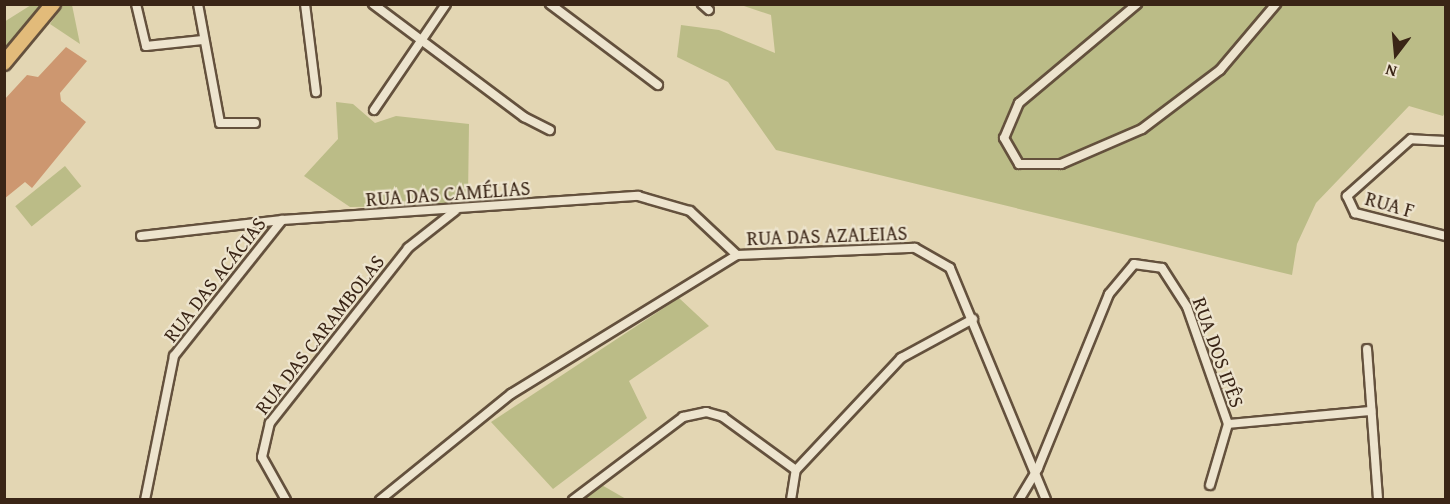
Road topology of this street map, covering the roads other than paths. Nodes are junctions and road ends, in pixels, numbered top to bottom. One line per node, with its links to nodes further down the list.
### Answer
1 (53, 4): 12 (main road)
2 (136, 4): 10 (street)
3 (198, 4): 10 (street)
4 (305, 4): 14 (street)
5 (373, 4): 11 (street)
6 (446, 4): 11 (street)
7 (550, 4): 13 (street)
8 (1137, 4): 9 (street)
9 (1276, 4)
10 (203, 40): 16 (street)
11 (423, 41): 15 (street); 17 (street)
12 (4, 63)
13 (658, 85)
14 (316, 93)
15 (374, 110)
16 (255, 123)
17 (550, 130)
18 (1446, 141): 22 (street, RUA F)
19 (457, 210): 20 (street, RUA DAS CAMÉLIAS); 23 (street, RUA DAS CAMÉLIAS); 32 (street, RUA DAS CARAMBOLAS)
20 (282, 220): 21 (street, RUA DAS CAMÉLIAS); 31 (street, RUA DAS ACÁCIAS)
21 (141, 236)
22 (1446, 236)
23 (737, 255): 24 (street, RUA DAS AZALEIAS); 33 (street, RUA DAS AZALEIAS)
24 (973, 319): 28 (street, RUA DAS AZALEIAS); 29 (street)
25 (1367, 349): 26 (street)
26 (1371, 411): 27 (street, RUA DOS IPÊS); 38 (street)
27 (1228, 424): 28 (street, RUA DOS IPÊS); 30 (street)
28 (1038, 468): 36 (street, RUA DOS IPÊS); 37 (street, RUA DAS AZALEIAS)
29 (796, 470): 34 (street); 35 (street)
30 (1210, 485)
31 (145, 500)
32 (286, 500)
33 (380, 500)
34 (573, 500)
35 (791, 500)
36 (1019, 500)
37 (1046, 500)
38 (1378, 500)

